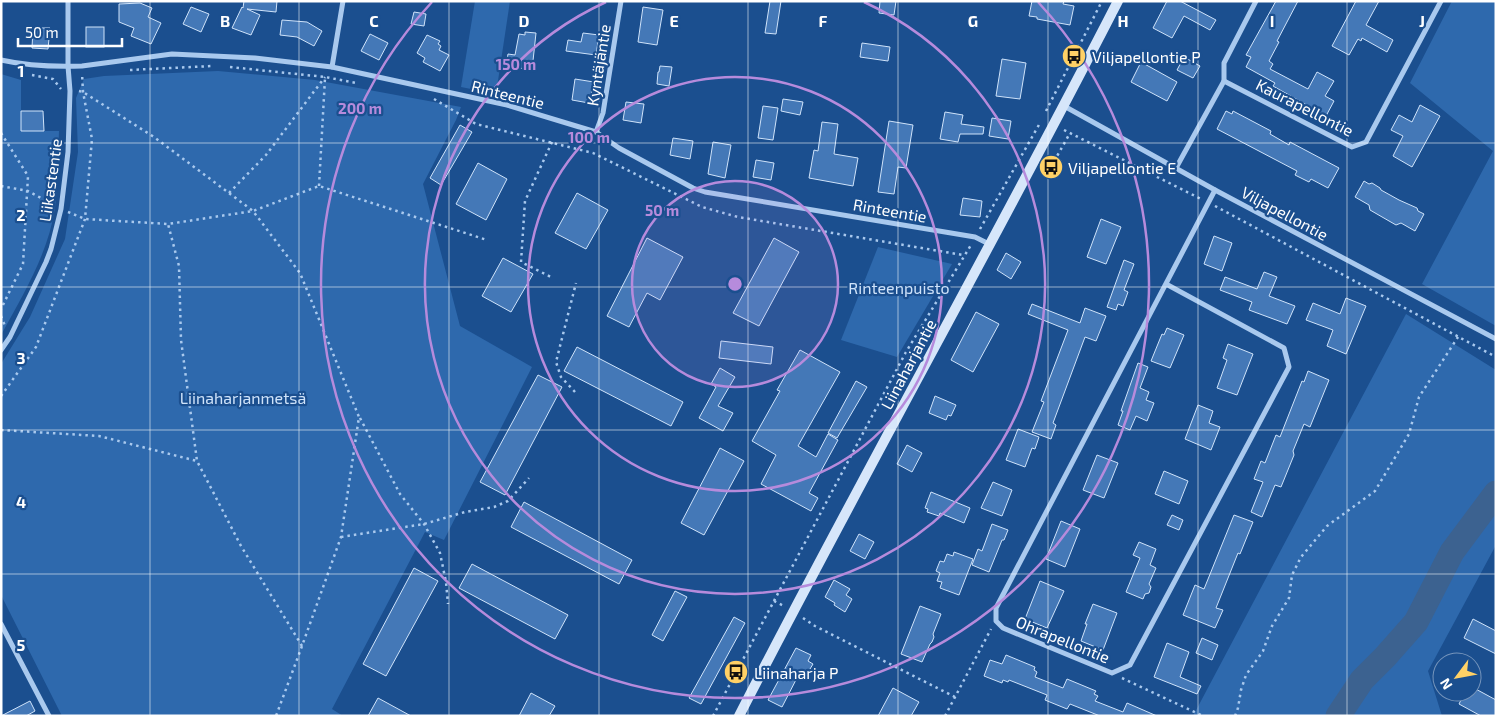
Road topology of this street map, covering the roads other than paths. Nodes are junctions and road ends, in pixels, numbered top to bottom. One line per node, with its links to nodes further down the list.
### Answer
1 (68, 1): 8 (street, Liikastentie)
2 (343, 1): 9 (street)
3 (621, 1): 12 (street, Kyntäjäntie)
4 (1118, 1): 11 (main road, Liinaharjantie)
5 (1256, 1): 10 (street)
6 (1441, 1): 10 (street, Kaurapellontie)
7 (1, 60): 8 (street, Rinteentie)
8 (68, 66): 9 (street, Rinteentie); 18 (street, Liikastentie)
9 (332, 68): 12 (street, Rinteentie)
10 (1224, 81): 13 (street)
11 (1064, 106): 13 (street, Viljapellontie); 15 (main road, Liinaharjantie)
12 (596, 132): 15 (street, Rinteentie)
13 (1176, 168): 14 (street, Viljapellontie)
14 (1215, 190): 16 (street, Ohrapellontie); 17 (street, Viljapellontie)
15 (989, 244): 22 (main road, Liinaharjantie)
16 (1166, 284): 16 (street, Ohrapellontie)
17 (1496, 339)
18 (1, 350)
19 (1, 624): 20 (street)
20 (4, 635): 21 (street)
21 (48, 716)
22 (739, 716)

